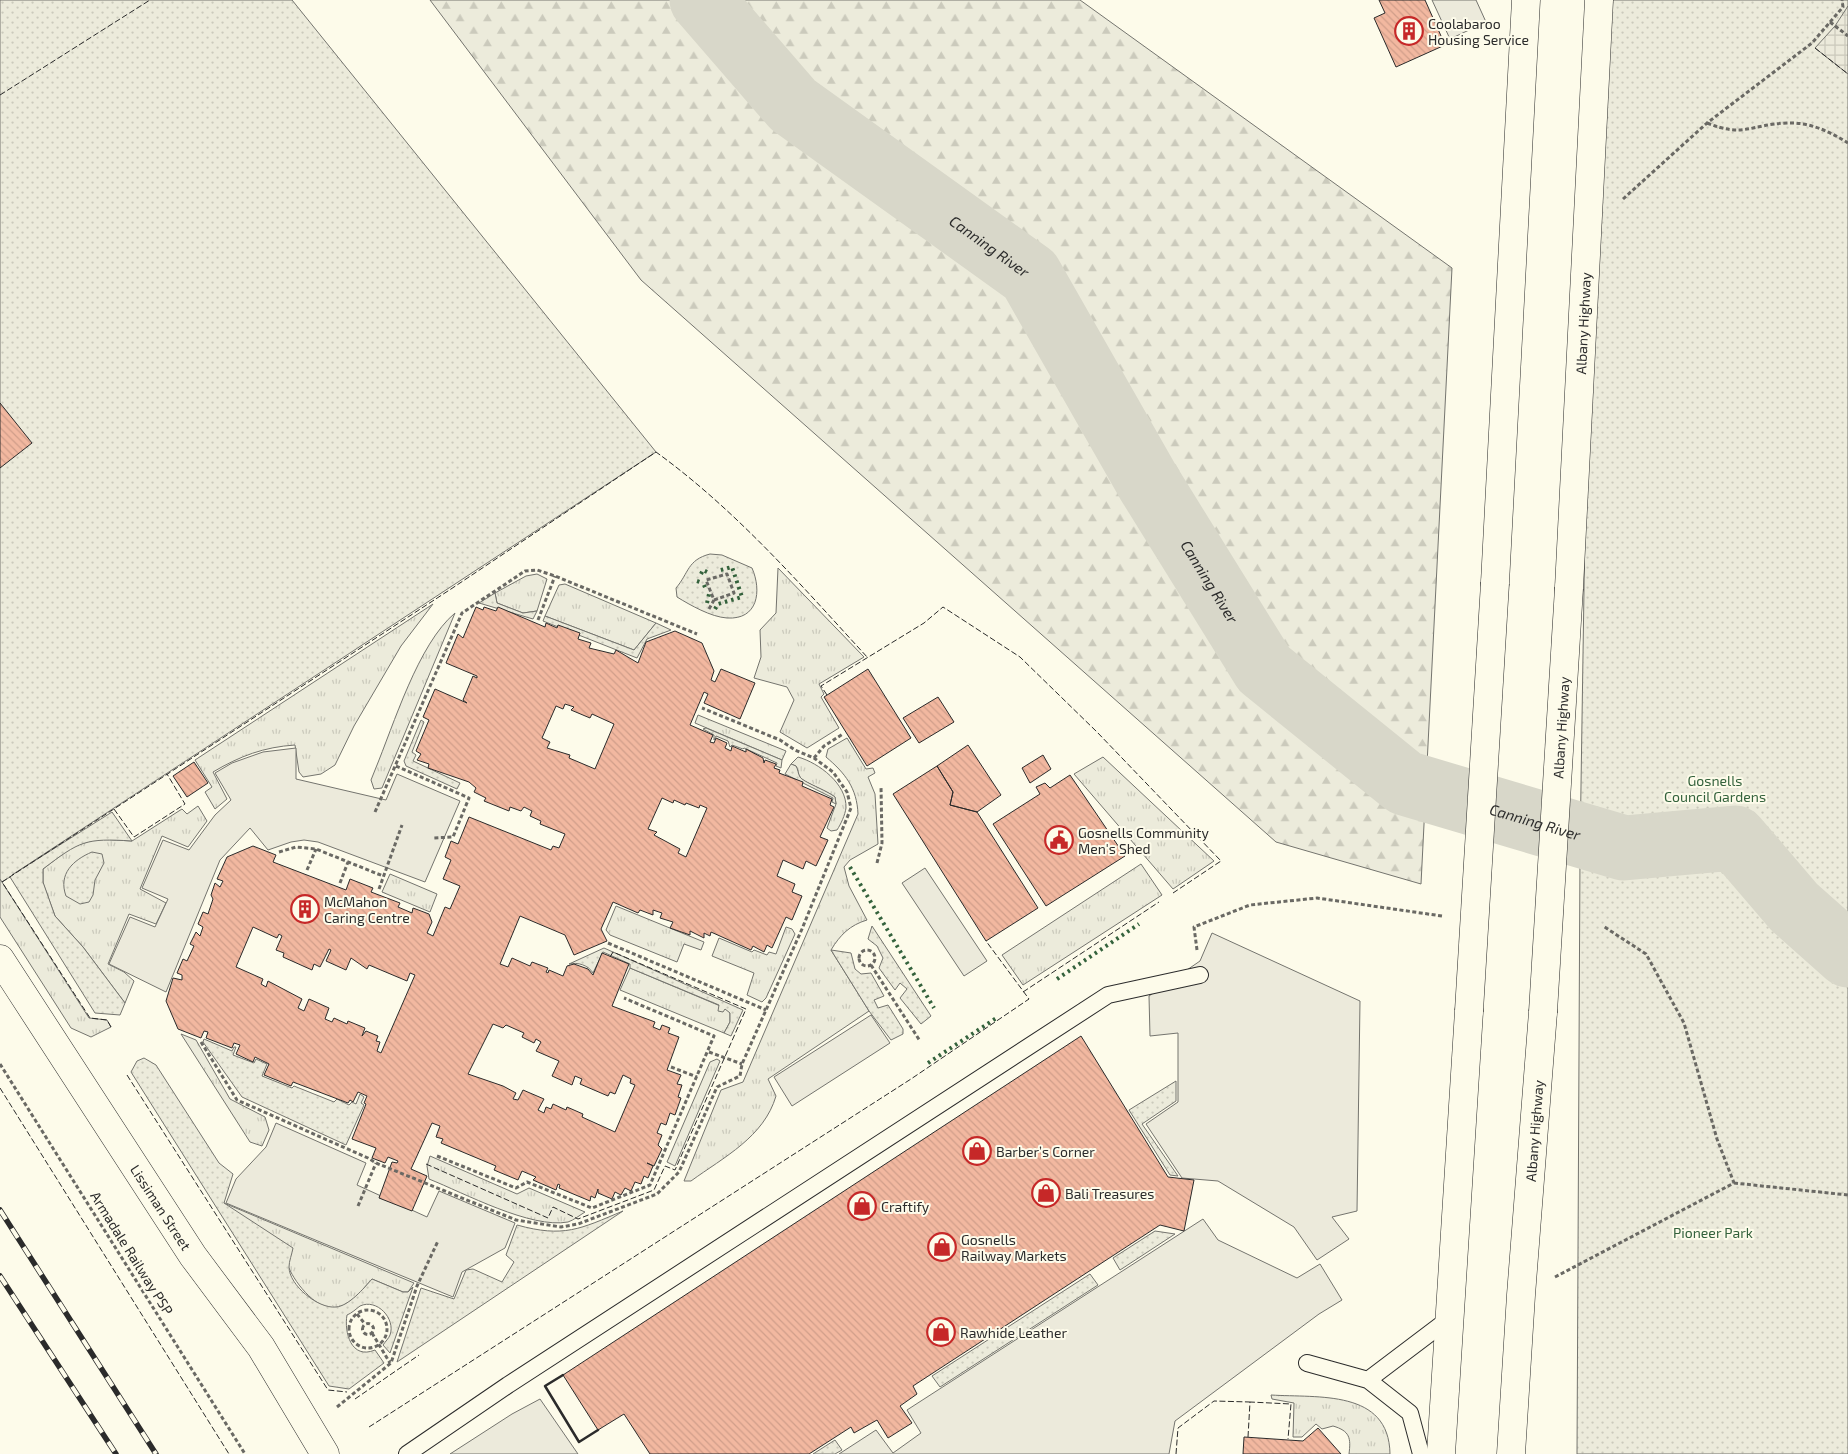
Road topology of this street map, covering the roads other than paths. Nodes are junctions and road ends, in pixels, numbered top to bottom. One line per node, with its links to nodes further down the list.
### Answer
1 (1526, 0): 4 (main road)
2 (1532, 0): 4 (main road)
3 (1599, 0): 14 (main road, Albany Highway, bridge)
4 (1525, 27): 7 (main road, bridge)
5 (0, 959): 10 (main road, Lissiman Street)
6 (1200, 975): 11 (lane)
7 (1450, 1318): 9 (lane); 13 (main road)
8 (1307, 1363): 9 (lane)
9 (1368, 1380): 12 (lane)
10 (325, 1454)
11 (407, 1454)
12 (1421, 1454)
13 (1440, 1454)
14 (1511, 1454)

